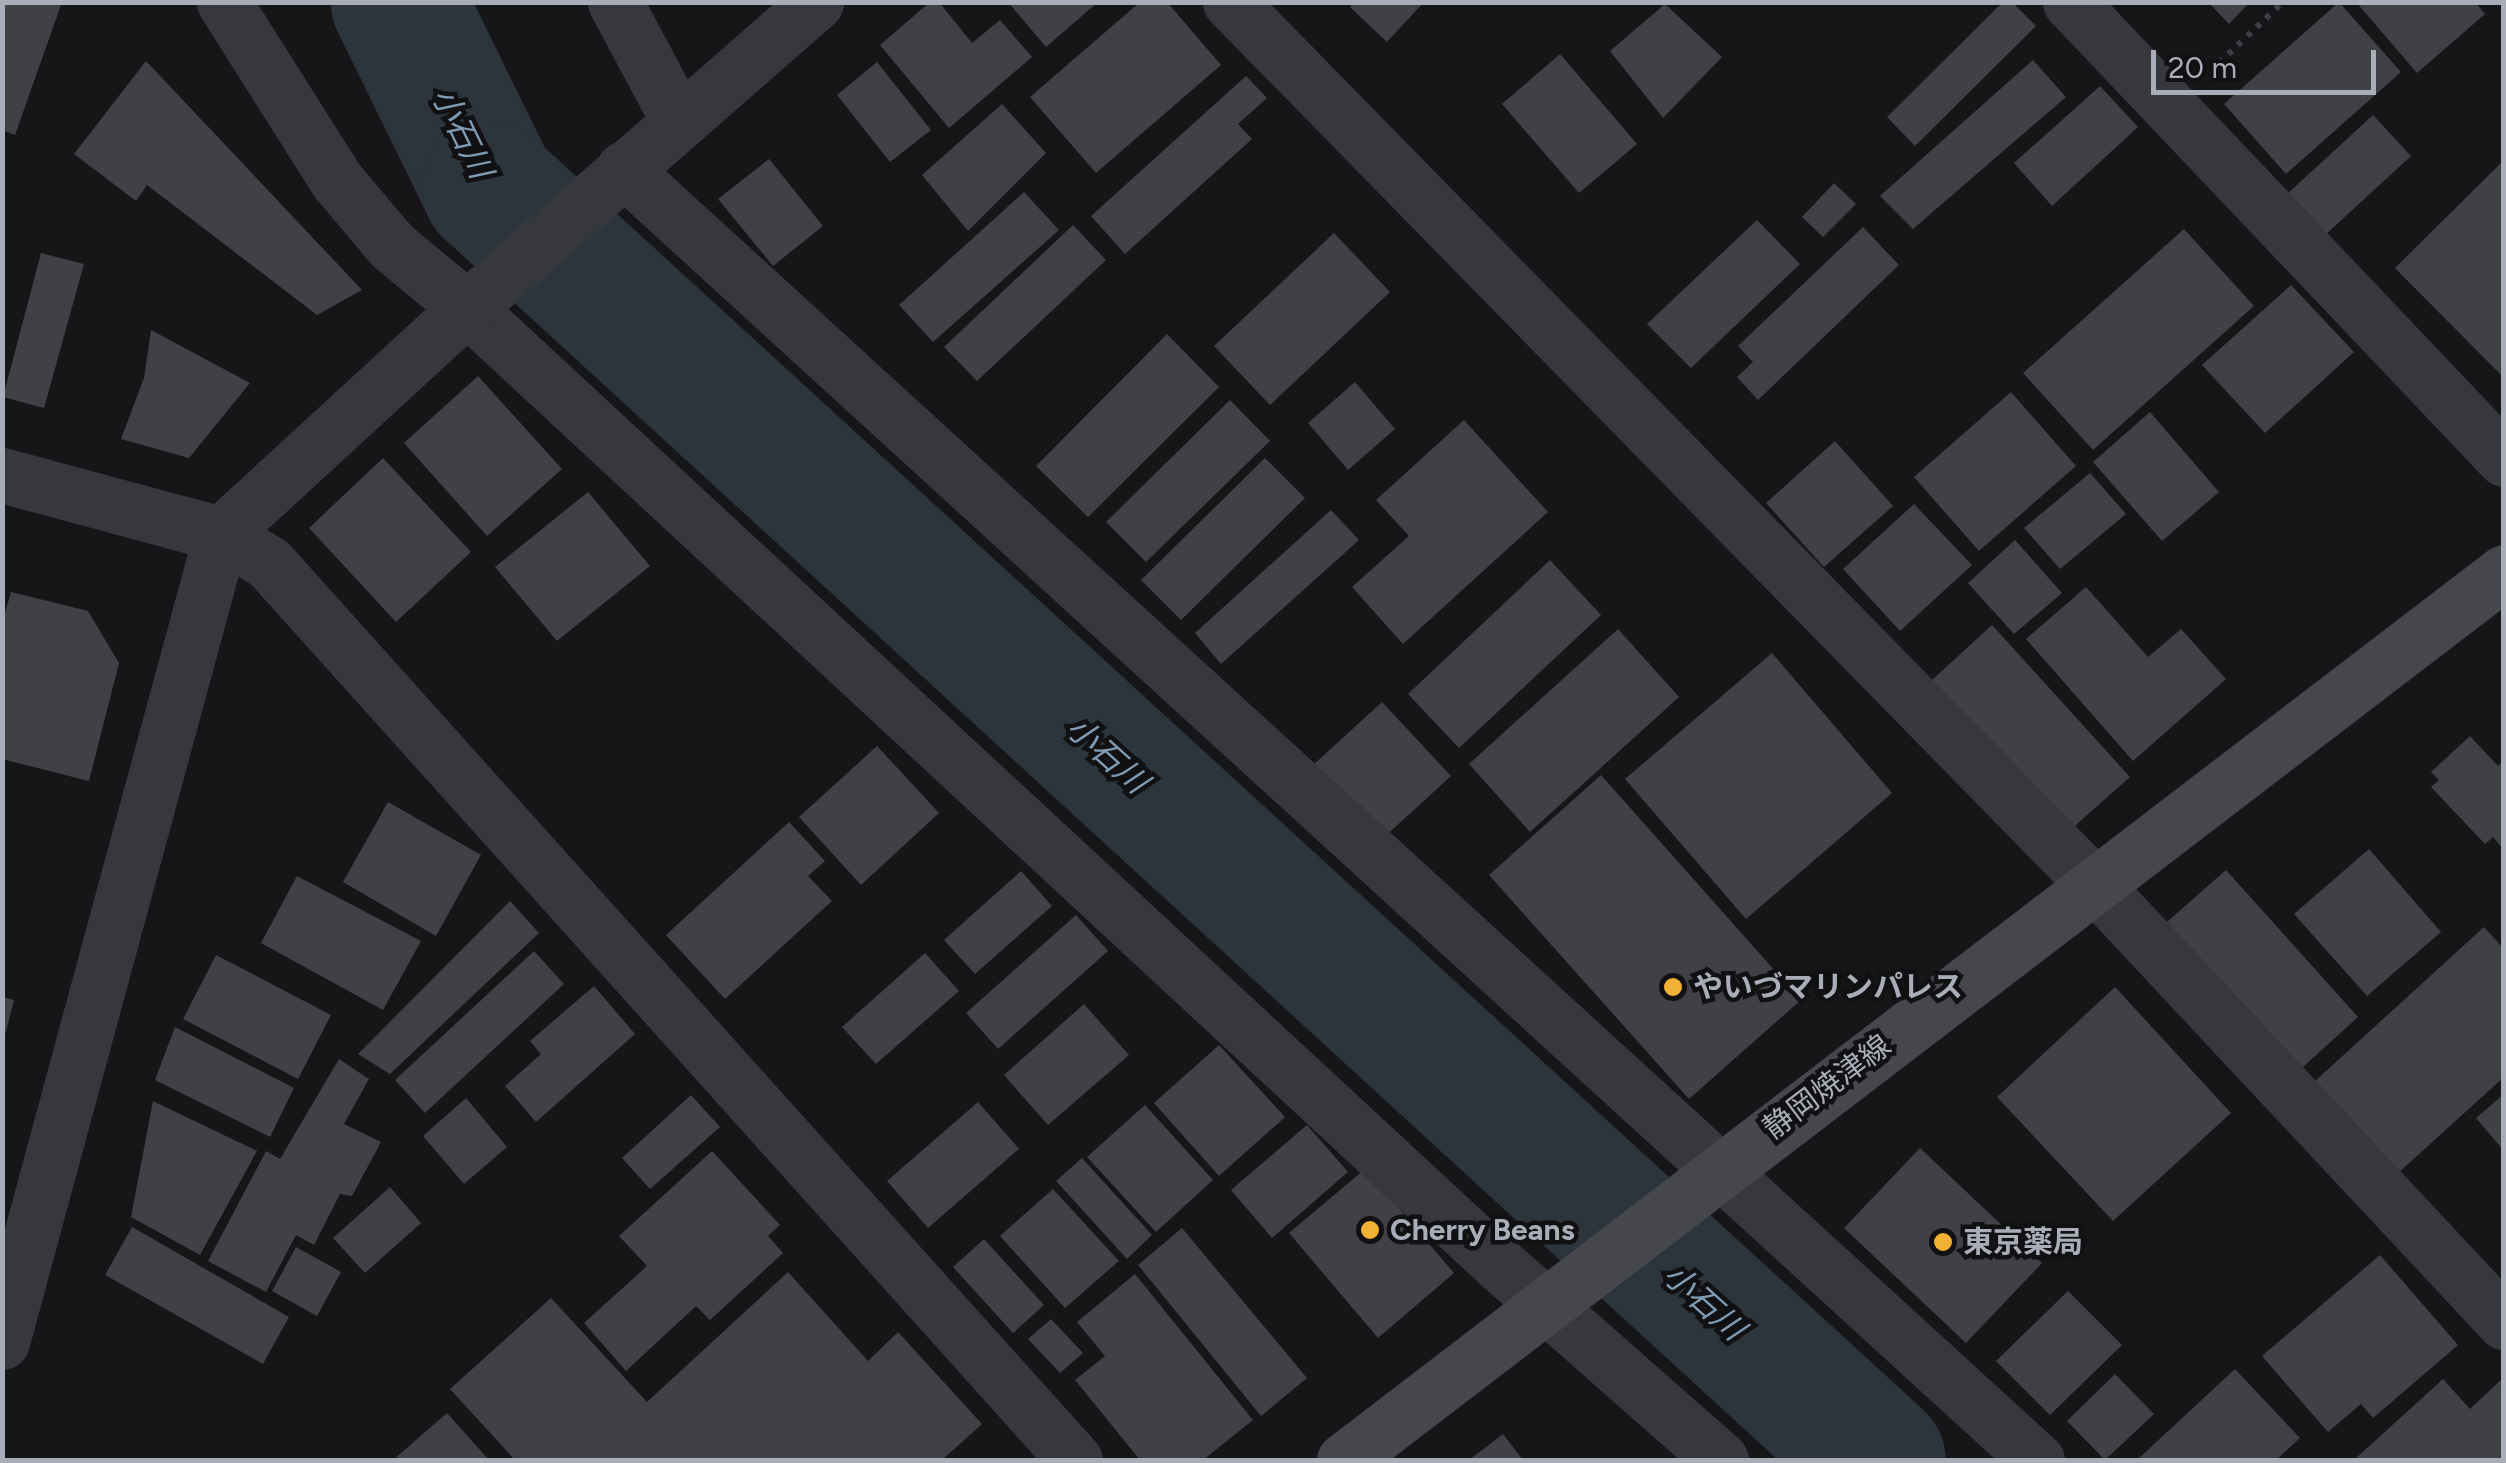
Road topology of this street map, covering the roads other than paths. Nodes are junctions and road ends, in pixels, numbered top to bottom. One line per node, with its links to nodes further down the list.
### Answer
1 (224, 2): 8 (street)
2 (615, 2): 6 (street)
3 (816, 2): 6 (street)
4 (1230, 2): 13 (street)
5 (2070, 2): 9 (street)
6 (679, 122): 7 (street)
7 (615, 177): 8 (street); 14 (street)
8 (478, 298): 11 (street); 15 (street)
9 (2504, 460)
10 (2, 474): 11 (street)
11 (220, 534): 17 (street); 18 (street)
12 (2504, 572): 13 (main road, 静岡焼津線)
13 (2094, 885): 14 (main road, 静岡焼津線); 16 (street)
14 (1709, 1177): 15 (main road, 静岡焼津線); 21 (street)
15 (1552, 1298): 19 (main road, 静岡焼津線); 20 (street)
16 (2504, 1322)
17 (2, 1342)
18 (1075, 1460)
19 (1344, 1460)
20 (1721, 1460)
21 (2037, 1460)

